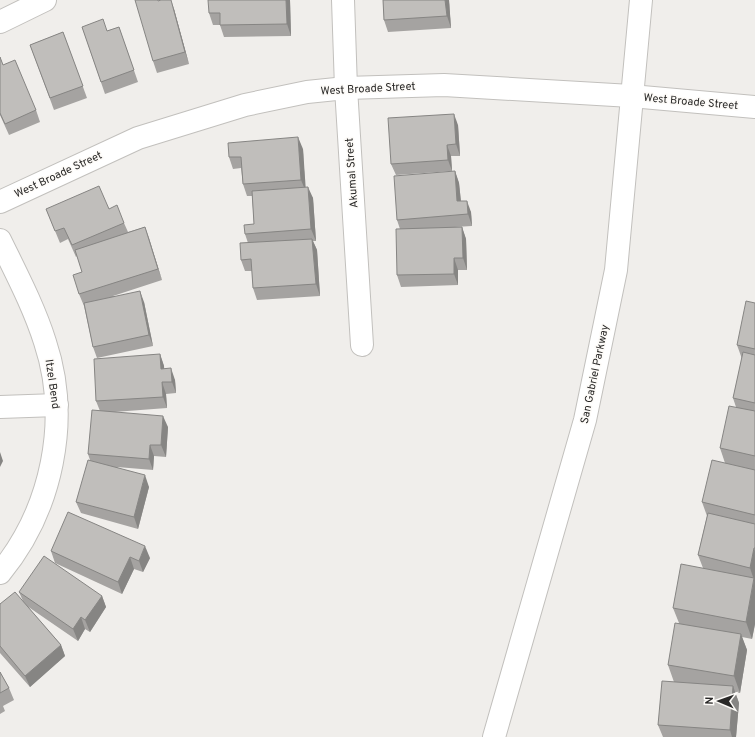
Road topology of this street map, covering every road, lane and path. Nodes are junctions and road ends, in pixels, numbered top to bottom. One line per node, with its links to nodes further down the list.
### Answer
1 (46, 0): 4 (street)
2 (343, 0): 5 (street, Akumal Street)
3 (641, 0): 6 (street, San Gabriel Parkway)
4 (0, 22)
5 (346, 88): 6 (street, West Broade Street); 8 (street, West Broade Street); 10 (street, Akumal Street)
6 (631, 96): 7 (street, West Broade Street); 14 (street, San Gabriel Parkway)
7 (755, 107)
8 (0, 202)
9 (0, 240): 11 (street, Itzel Bend)
10 (362, 345)
11 (57, 405): 12 (street); 13 (street, Itzel Bend)
12 (0, 407)
13 (0, 573)
14 (494, 737)

